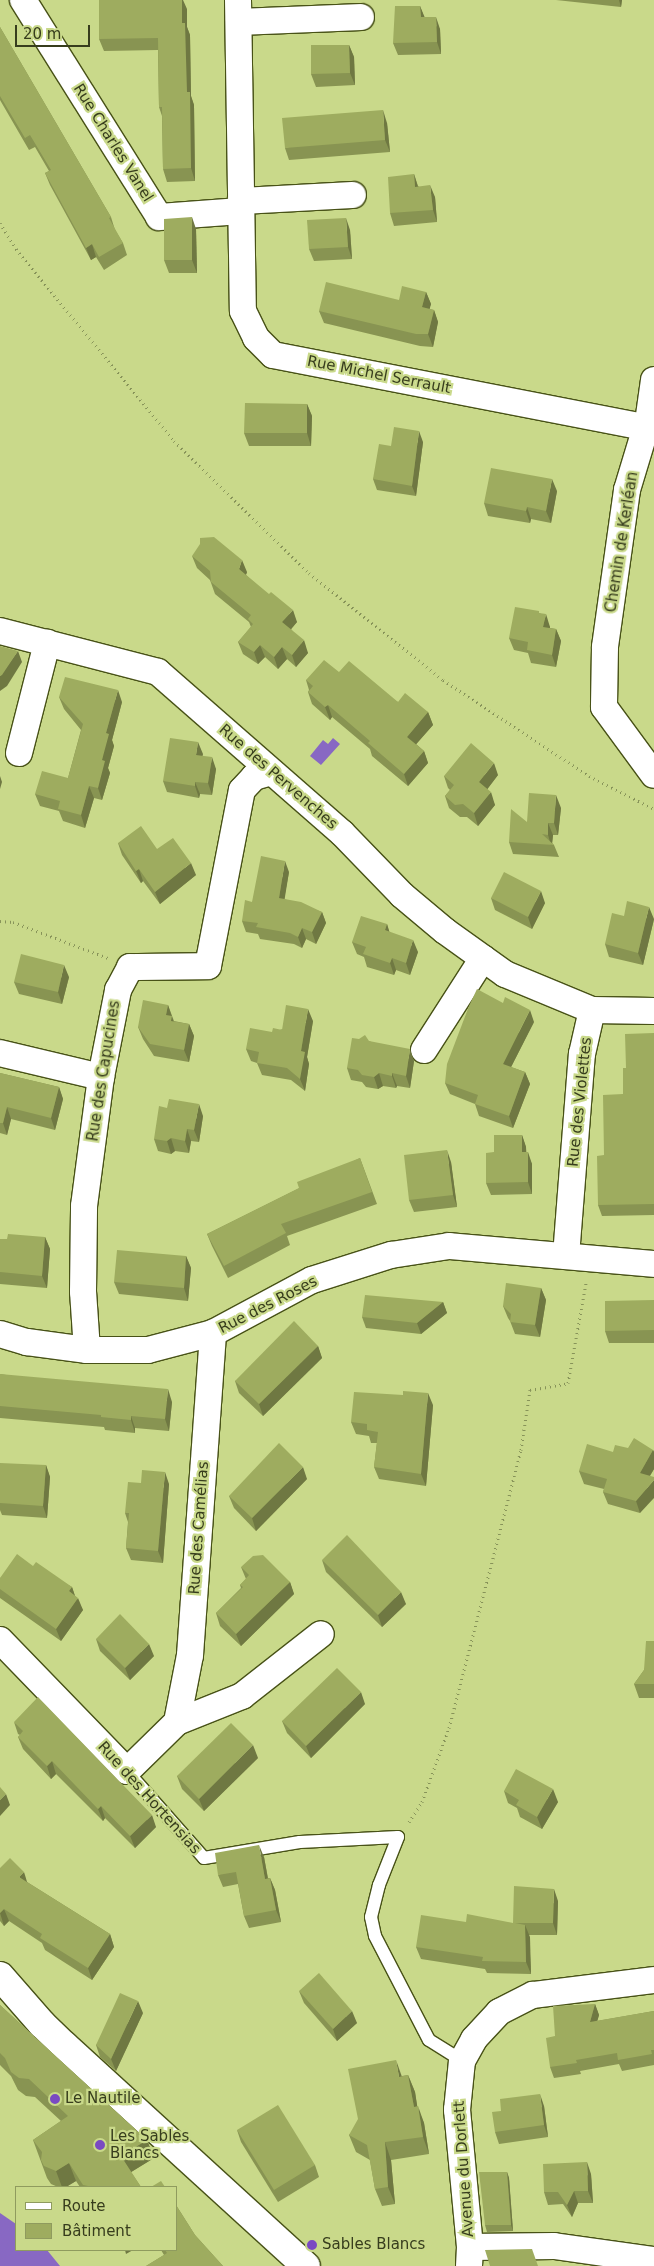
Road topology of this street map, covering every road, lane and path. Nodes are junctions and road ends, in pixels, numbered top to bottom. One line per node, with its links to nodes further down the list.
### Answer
1 (23, 0): 5 (street, Rue Charles Vanel)
2 (238, 11): 3 (street, Rue Michel Serrault); 5 (street, Rue Michel Serrault)
3 (361, 17)
4 (353, 195): 5 (street)
5 (241, 206): 8 (street, Rue Michel Serrault)
6 (0, 223): 14 (path)
7 (654, 380): 8 (street, Chemin de Kerléan)
8 (645, 427): 13 (street, Chemin de Kerléan)
9 (0, 631): 10 (street, Rue des Pervenches)
10 (47, 643): 11 (street); 12 (street, Rue des Pervenches)
11 (19, 753)
12 (271, 772): 16 (street, Rue des Pervenches); 17 (street)
13 (654, 775)
14 (654, 808)
15 (0, 921): 17 (path)
16 (483, 958): 18 (street, Rue des Pervenches); 20 (street)
17 (130, 967): 22 (street, Rue des Capucines)
18 (592, 1010): 19 (street); 23 (street, Rue des Violettes)
19 (654, 1010)
20 (424, 1050)
21 (0, 1053): 22 (street)
22 (101, 1077): 28 (street, Rue des Capucines)
23 (566, 1256): 24 (street, Rue des Roses); 26 (street, Rue des Roses)
24 (592, 1259): 25 (street, Rue des Roses); 33 (path)
25 (654, 1264)
26 (213, 1333): 28 (street, Rue des Roses); 31 (street, Rue des Camélias)
27 (0, 1334): 28 (street, Rue des Roses)
28 (87, 1350)
29 (321, 1634): 31 (street)
30 (0, 1640): 32 (street, Rue des Hortensias)
31 (177, 1722): 32 (street)
32 (126, 1772): 33 (lane, Rue des Hortensias)
33 (398, 1837): 36 (lane)
34 (0, 1976): 39 (street)
35 (654, 1980): 36 (street, Avenue du Dorlett)
36 (462, 2061): 37 (street, Avenue du Dorlett)
37 (466, 2260): 38 (street)
38 (654, 2260)
39 (306, 2266)

